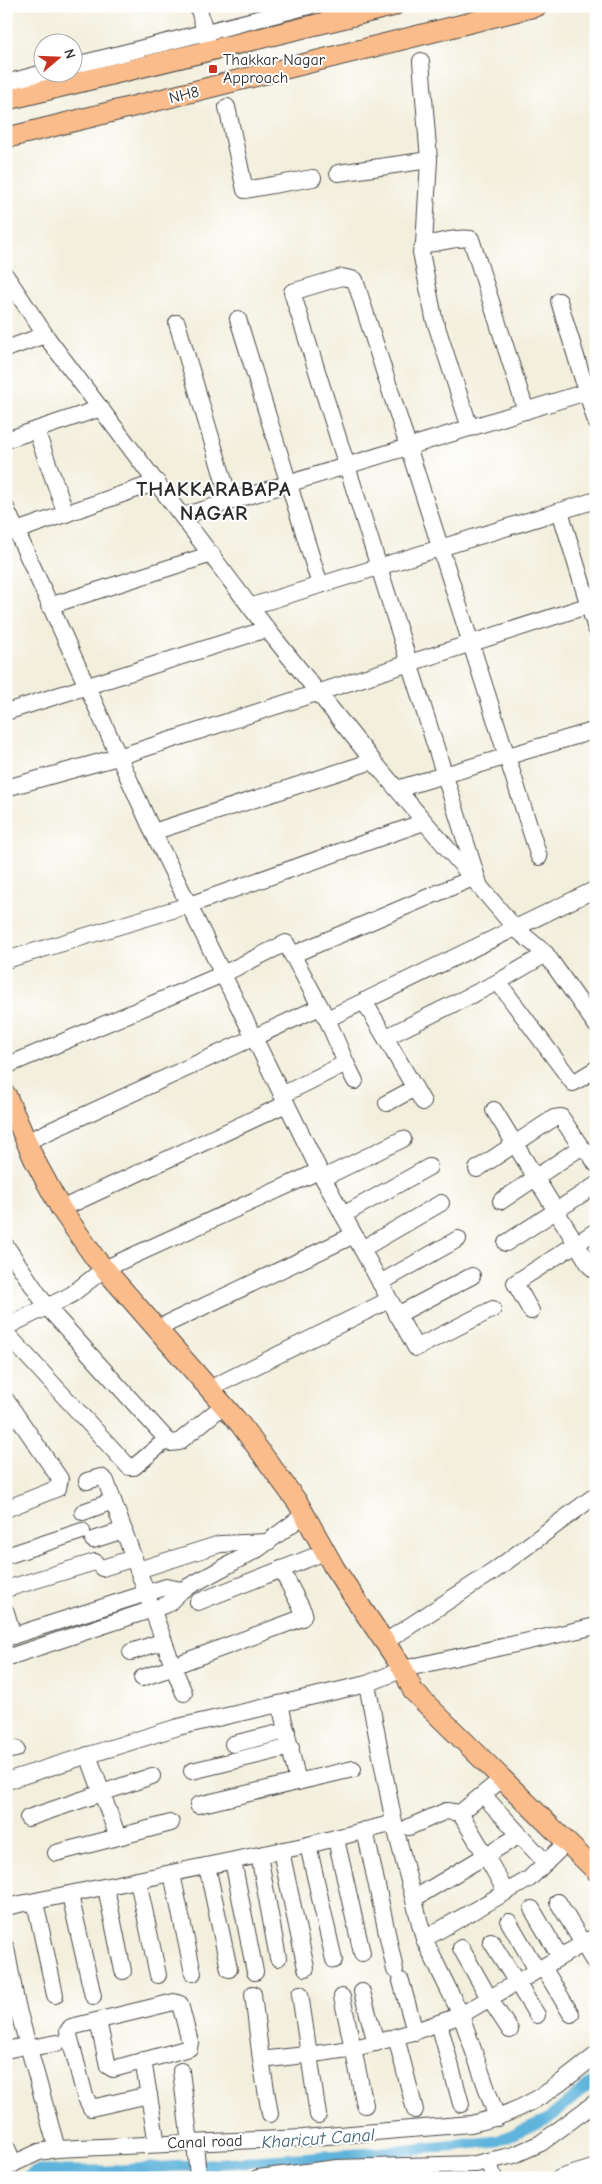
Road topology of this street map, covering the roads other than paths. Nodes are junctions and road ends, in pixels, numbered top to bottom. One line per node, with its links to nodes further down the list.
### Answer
1 (198, 6): 5 (street)
2 (309, 6): 5 (street)
3 (393, 6): 5 (main road)
4 (537, 6): 12 (main road, NH8)
5 (207, 41): 7 (street); 10 (main road)
6 (421, 61): 13 (street)
7 (82, 64)
8 (32, 76): 9 (street)
9 (6, 83)
10 (6, 100)
11 (227, 107): 15 (street)
12 (6, 138)
13 (429, 160): 14 (street); 16 (street)
14 (338, 173)
15 (313, 178)
16 (424, 244): 25 (street); 27 (street)
17 (6, 276): 21 (street)
18 (558, 301): 23 (street)
19 (238, 320): 33 (street)
20 (178, 323): 35 (street)
21 (45, 335): 22 (street); 24 (street)
22 (6, 349)
23 (591, 391): 25 (street); 26 (street)
24 (101, 408): 28 (street); 32 (street)
25 (526, 411): 27 (street)
26 (596, 422)
27 (470, 428): 30 (street)
28 (36, 430): 29 (street); 38 (street)
29 (6, 440)
30 (408, 447): 31 (street); 31 (street); 41 (street)
31 (348, 466): 33 (street); 43 (street)
32 (157, 482): 38 (street); 39 (street)
33 (289, 484): 35 (street); 44 (street)
34 (596, 500): 37 (street)
35 (230, 502): 39 (street)
36 (6, 508): 40 (street)
37 (560, 511): 41 (street); 45 (street)
38 (66, 514): 40 (street)
39 (183, 516): 42 (street)
40 (16, 531): 46 (street)
41 (440, 547): 43 (street); 50 (street)
42 (212, 554): 46 (street); 47 (street)
43 (378, 567): 44 (street); 51 (street)
44 (320, 585): 47 (street)
45 (592, 604): 49 (street); 50 (street)
46 (49, 606): 52 (street)
47 (252, 606): 48 (street)
48 (267, 629): 52 (street); 53 (street)
49 (596, 629)
50 (471, 643): 51 (street); 57 (street)
51 (410, 663): 53 (street); 59 (street)
52 (86, 687): 54 (street); 56 (street)
53 (319, 692): 56 (street); 58 (street)
54 (6, 712)
55 (596, 730): 57 (street)
56 (118, 757): 60 (street); 63 (street)
57 (506, 758): 59 (street); 64 (street)
58 (373, 761): 61 (street); 63 (street)
59 (445, 774): 61 (street); 65 (street)
60 (6, 788)
61 (397, 789): 62 (street)
62 (424, 822): 65 (street); 67 (street)
63 (153, 832): 67 (street)
64 (539, 857)
65 (477, 883): 68 (street); 70 (street)
66 (596, 888): 68 (street)
67 (189, 904): 71 (street); 72 (street)
68 (515, 928): 69 (street); 74 (street)
69 (546, 954): 73 (street); 76 (street)
70 (292, 955): 72 (street); 75 (street)
71 (6, 960)
72 (222, 974): 77 (street); 80 (street)
73 (498, 982): 78 (street); 81 (street)
74 (364, 1001): 75 (street); 78 (street)
75 (323, 1013): 77 (street); 79 (street)
76 (596, 1025)
77 (253, 1036): 84 (street); 89 (street)
78 (386, 1037): 85 (street)
79 (346, 1063): 82 (street); 84 (street)
80 (6, 1066)
81 (596, 1069)
82 (355, 1081)
83 (6, 1095): 87 (main road)
84 (284, 1099): 95 (street); 100 (street)
85 (387, 1103)
86 (494, 1110): 90 (street)
87 (11, 1119): 89 (main road)
88 (403, 1139): 95 (street)
89 (26, 1142): 100 (main road)
90 (515, 1144): 91 (street); 94 (street); 96 (street)
91 (581, 1147): 92 (street); 96 (street)
92 (596, 1164)
93 (429, 1167): 102 (street)
94 (477, 1169)
95 (321, 1175): 102 (street); 109 (street)
96 (537, 1177): 98 (street); 101 (street)
97 (596, 1185): 101 (street)
98 (501, 1202)
99 (442, 1203): 105 (street)
100 (61, 1209): 109 (main road)
101 (557, 1210): 106 (street); 107 (street)
102 (343, 1215): 105 (street)
103 (596, 1231): 107 (street)
104 (458, 1239): 112 (street)
105 (358, 1242): 112 (street); 119 (street)
106 (506, 1244)
107 (577, 1245): 110 (street); 116 (street)
108 (6, 1246): 114 (street)
109 (104, 1270): 114 (street); 119 (main road)
110 (596, 1271)
111 (472, 1276): 117 (street)
112 (380, 1283): 113 (street)
113 (389, 1300): 117 (street); 121 (street)
114 (47, 1307): 118 (street); 124 (street)
115 (493, 1309): 117 (street)
116 (531, 1311)
117 (397, 1316)
118 (6, 1327)
119 (156, 1329): 121 (main road)
120 (6, 1333): 124 (street)
121 (209, 1389): 123 (main road)
122 (6, 1400): 128 (street)
123 (224, 1405): 124 (street); 130 (main road)
124 (166, 1440)
125 (87, 1481): 127 (street)
126 (596, 1494): 146 (street)
127 (113, 1501): 129 (street); 131 (street)
128 (6, 1509)
129 (83, 1512)
130 (304, 1515): 132 (street); 133 (main road)
131 (124, 1530): 134 (street); 135 (street)
132 (268, 1542): 135 (street); 138 (street)
133 (325, 1552): 136 (street); 146 (main road)
134 (6, 1556)
135 (136, 1564): 137 (street); 139 (street)
136 (281, 1569): 140 (street); 149 (street)
137 (6, 1589)
138 (182, 1590): 139 (street); 141 (street)
139 (146, 1594): 141 (street); 144 (street)
140 (198, 1602)
141 (152, 1610): 145 (street); 148 (street)
142 (6, 1612): 144 (street)
143 (596, 1626): 150 (street)
144 (10, 1637)
145 (164, 1641): 147 (street); 149 (street)
146 (385, 1642): 150 (main road)
147 (131, 1652)
148 (6, 1658)
149 (174, 1666): 151 (street); 153 (street)
150 (403, 1669): 152 (street); 162 (main road); 180 (main road)
151 (142, 1678)
152 (367, 1684): 154 (street); 171 (street)
153 (184, 1693)
154 (280, 1704): 155 (street); 158 (street)
155 (287, 1731): 156 (street); 157 (street)
156 (233, 1744)
157 (291, 1747): 160 (street); 164 (street)
158 (88, 1755): 163 (street); 165 (street)
159 (353, 1769): 164 (street)
160 (192, 1771)
161 (152, 1776): 165 (street)
162 (503, 1778): 166 (street); 176 (main road)
163 (6, 1781)
164 (298, 1782): 167 (street)
165 (102, 1794): 169 (street); 174 (street)
166 (483, 1795): 168 (street); 173 (street)
167 (198, 1805)
168 (460, 1813): 171 (street); 182 (street)
169 (28, 1818)
170 (171, 1823): 174 (street)
171 (401, 1825): 172 (street); 192 (street)
172 (365, 1830): 175 (street); 231 (street)
173 (518, 1836): 182 (street); 184 (street)
174 (118, 1837): 179 (street)
175 (336, 1839): 177 (street); 203 (street)
176 (567, 1842): 184 (street); 186 (main road)
177 (308, 1845): 178 (street); 206 (street)
178 (281, 1851): 181 (street); 208 (street)
179 (56, 1853)
180 (596, 1853)
181 (259, 1855): 183 (street); 205 (street)
182 (486, 1856): 190 (street); 192 (street)
183 (234, 1861): 185 (street); 213 (street)
184 (546, 1863): 190 (street)
185 (207, 1866): 187 (street); 210 (street)
186 (596, 1871)
187 (172, 1874): 188 (street); 214 (street)
188 (138, 1881): 189 (street); 215 (street)
189 (106, 1888): 191 (street); 212 (street)
190 (506, 1892): 198 (street)
191 (70, 1895): 193 (street); 221 (street)
192 (415, 1898): 198 (street)
193 (35, 1902): 195 (street); 220 (street)
194 (558, 1902): 199 (street)
195 (6, 1907)
196 (532, 1909): 204 (street)
197 (509, 1922): 211 (street)
198 (424, 1939): 226 (street)
199 (589, 1940): 204 (street); 207 (street)
200 (491, 1941): 216 (street)
201 (6, 1948): 209 (street)
202 (461, 1948): 223 (street)
203 (362, 1953)
204 (560, 1957): 211 (street)
205 (278, 1958)
206 (334, 1960)
207 (596, 1965)
208 (306, 1968)
209 (8, 1969): 224 (street)
210 (229, 1969)
211 (540, 1969): 216 (street); 225 (street)
212 (123, 1971)
213 (254, 1972)
214 (193, 1973)
215 (158, 1975)
216 (516, 1982): 223 (street); 227 (street)
217 (362, 1992): 233 (street)
218 (252, 1994): 241 (street)
219 (300, 1994): 238 (street)
220 (55, 1995)
221 (93, 1996)
222 (342, 1997): 236 (street)
223 (489, 1998): 226 (street); 230 (street)
224 (12, 2007): 235 (street)
225 (571, 2014)
226 (461, 2015): 229 (street); 250 (street)
227 (537, 2015)
228 (98, 2021): 240 (street); 240 (street); 243 (street)
229 (439, 2023): 231 (street); 245 (street)
230 (510, 2030)
231 (415, 2032): 232 (street)
232 (396, 2037): 233 (street); 247 (street)
233 (376, 2042): 236 (street)
234 (57, 2043): 235 (street)
235 (30, 2047): 237 (street); 254 (street)
236 (352, 2048): 238 (street); 246 (street)
237 (6, 2050)
238 (309, 2054): 241 (street); 249 (street)
239 (596, 2055): 250 (street, Canal road)
240 (143, 2060): 243 (street)
241 (262, 2060): 248 (street)
242 (181, 2071): 251 (street)
243 (149, 2094): 252 (street)
244 (596, 2102): 255 (street)
245 (461, 2104)
246 (365, 2105)
247 (415, 2110)
248 (270, 2114)
249 (318, 2115)
250 (498, 2118): 251 (street, Canal road)
251 (194, 2143): 252 (street, Canal road); 259 (street)
252 (157, 2144): 254 (street, Canal road)
253 (6, 2146): 256 (street)
254 (57, 2149): 256 (street, Canal road)
255 (488, 2161): 258 (street); 261 (street)
256 (10, 2165)
257 (596, 2167): 262 (street)
258 (338, 2173): 260 (street)
259 (198, 2178)
260 (258, 2178)
261 (494, 2178)
262 (560, 2178)

